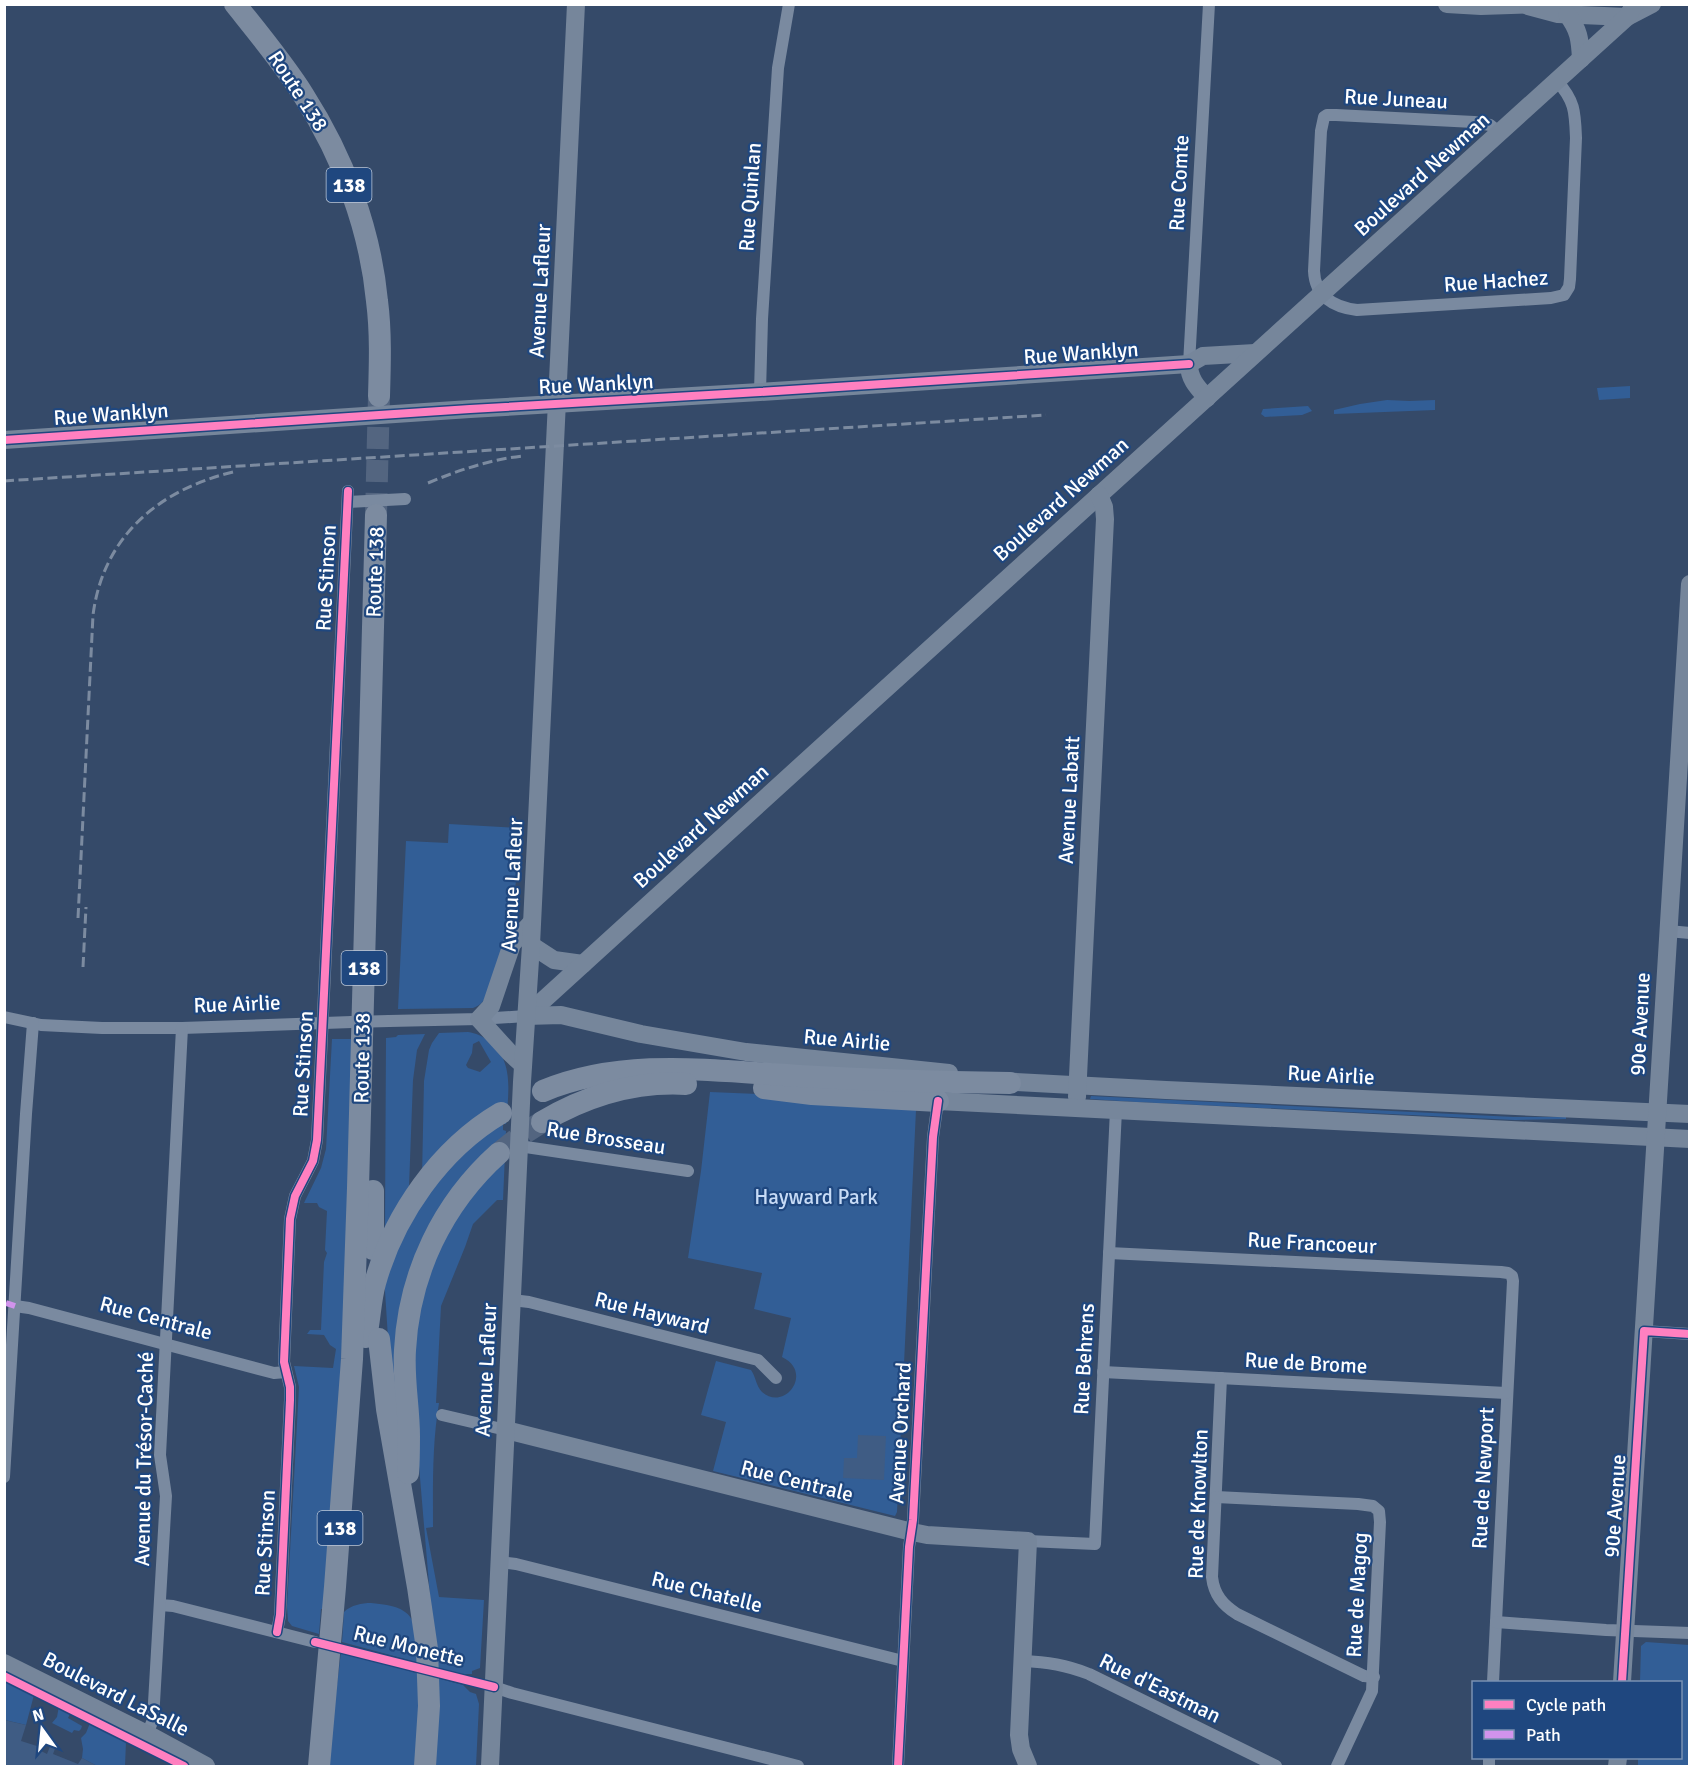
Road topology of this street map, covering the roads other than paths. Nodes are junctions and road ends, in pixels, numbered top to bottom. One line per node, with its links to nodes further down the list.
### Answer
1 (235, 4): 2 (highway, Route 138 / 138)
2 (255, 4)
3 (576, 4): 19 (main road, Avenue Lafleur)
4 (789, 4): 17 (street, Rue Quinlan)
5 (1209, 4): 16 (street, Rue Comte)
6 (1447, 4): 7 (main road)
7 (1498, 5): 8 (main road)
8 (1532, 5): 10 (main road)
9 (1633, 7): 10 (main road); 11 (main road, Boulevard Newman)
10 (1567, 14): 11 (main road)
11 (1581, 59): 12 (main road, Boulevard Newman)
12 (1557, 81): 13 (main road, Boulevard Newman); 14 (street, Rue Hachez)
13 (1500, 133): 14 (main road, Boulevard Newman); 14 (street, Rue Juneau)
14 (1322, 294): 15 (main road, Boulevard Newman)
15 (1255, 354): 16 (main road, Rue Wanklyn); 18 (main road, Boulevard Newman)
16 (1189, 364): 17 (main road, Rue Wanklyn); 18 (main road)
17 (760, 392): 19 (main road, Rue Wanklyn)
18 (1207, 398): 21 (main road, Boulevard Newman)
19 (557, 404): 20 (main road, Rue Wanklyn); 24 (main road, Avenue Lafleur)
20 (4, 440)
21 (1099, 495): 28 (main road, Boulevard Newman); 37 (main road, Avenue Labatt)
22 (390, 510): 33 (street, Rue Stinson); 50 (highway, Route 138 / 138); 65 (highway, Route 138 / 138)
23 (1689, 584): 25 (main road, 90e Avenue)
24 (532, 922): 27 (main road, Avenue Lafleur); 31 (main road)
25 (1668, 931): 26 (street); 43 (main road, 90e Avenue)
26 (1689, 933)
27 (531, 945): 28 (main road); 29 (main road, Avenue Lafleur)
28 (583, 964): 29 (main road, Boulevard Newman)
29 (526, 1016): 31 (street, Rue Airlie); 35 (main road, Avenue Lafleur); 36 (main road, Rue Airlie)
30 (4, 1017): 32 (street, Rue Airlie)
31 (479, 1019): 33 (street, Rue Airlie, bridge); 35 (main road)
32 (33, 1023): 34 (street, Rue Airlie); 54 (street)
33 (322, 1023): 34 (street, Rue Airlie); 59 (street, Rue Stinson)
34 (182, 1028): 58 (street, Avenue du Trésor-Caché)
35 (523, 1065): 48 (main road, Avenue Lafleur)
36 (1010, 1083): 37 (main road, Rue Airlie); 38 (highway)
37 (1077, 1086): 40 (main road, Avenue Labatt); 43 (main road, Rue Airlie)
38 (543, 1091)
39 (938, 1101): 40 (main road); 45 (highway); 70 (street, Avenue Orchard)
40 (1076, 1108): 41 (main road)
41 (1116, 1110): 46 (main road); 51 (street, Rue Behrens)
42 (501, 1113): 65 (highway)
43 (1657, 1113): 44 (main road, Rue Airlie); 46 (main road, 90e Avenue)
44 (1689, 1114)
45 (542, 1122)
46 (1656, 1137): 47 (main road); 55 (main road, 90e Avenue)
47 (1689, 1138)
48 (509, 1150): 49 (street, Rue Brosseau); 53 (main road, Avenue Lafleur); 69 (highway)
49 (688, 1171)
50 (373, 1249)
51 (1109, 1253): 52 (street, Rue Francoeur); 60 (street, Rue Behrens)
52 (1512, 1276): 63 (street, Rue de Newport)
53 (512, 1299): 61 (street, Rue Hayward); 66 (main road, Avenue Lafleur)
54 (15, 1306): 58 (street, Rue Centrale); 67 (street)
55 (1644, 1331): 56 (street); 75 (main road, 90e Avenue)
56 (1689, 1334)
57 (379, 1339): 69 (highway)
58 (166, 1344): 59 (street, Rue Centrale); 73 (street, Avenue du Trésor-Caché)
59 (286, 1372): 76 (street, Rue Stinson)
60 (1103, 1372): 62 (street, Rue de Brome); 71 (street, Rue Behrens)
61 (776, 1378)
62 (1221, 1378): 63 (street, Rue de Brome); 68 (street, Rue de Knowlton)
63 (1506, 1393): 74 (street, Rue de Newport)
64 (442, 1415): 66 (street, Rue Centrale)
65 (348, 1421): 78 (highway, 138)
66 (506, 1430): 70 (main road, Rue Centrale); 72 (main road, Avenue Lafleur)
67 (4, 1477)
68 (1216, 1497): 82 (street, Rue de Knowlton); 82 (street, Rue de Magog)
69 (407, 1526): 89 (highway)
70 (912, 1532): 71 (main road, Rue Centrale); 79 (street, Avenue Orchard)
71 (1028, 1541): 80 (main road)
72 (500, 1562): 79 (street, Rue Chatelle); 85 (main road, Avenue Lafleur)
73 (160, 1605): 76 (street); 86 (street, Avenue du Trésor-Caché)
74 (1496, 1622): 75 (street); 83 (street, Rue de Newport)
75 (1625, 1630): 77 (street); 84 (main road, 90e Avenue)
76 (277, 1632): 78 (street)
77 (1689, 1633)
78 (325, 1645): 88 (highway, 138)
79 (903, 1661): 92 (street, Avenue Orchard)
80 (1022, 1661): 93 (main road); 94 (street, Rue d'Eastman)
81 (4, 1663): 86 (main road, Boulevard LaSalle)
82 (1374, 1677): 95 (street, Rue de Magog)
83 (1493, 1681)
84 (1622, 1681)
85 (494, 1687): 90 (main road, Avenue Lafleur); 91 (street)
86 (147, 1734): 87 (main road, Boulevard LaSalle)
87 (206, 1767)
88 (319, 1767)
89 (425, 1767)
90 (490, 1767)
91 (798, 1767)
92 (898, 1767)
93 (1028, 1767)
94 (1276, 1767)
95 (1337, 1767)

